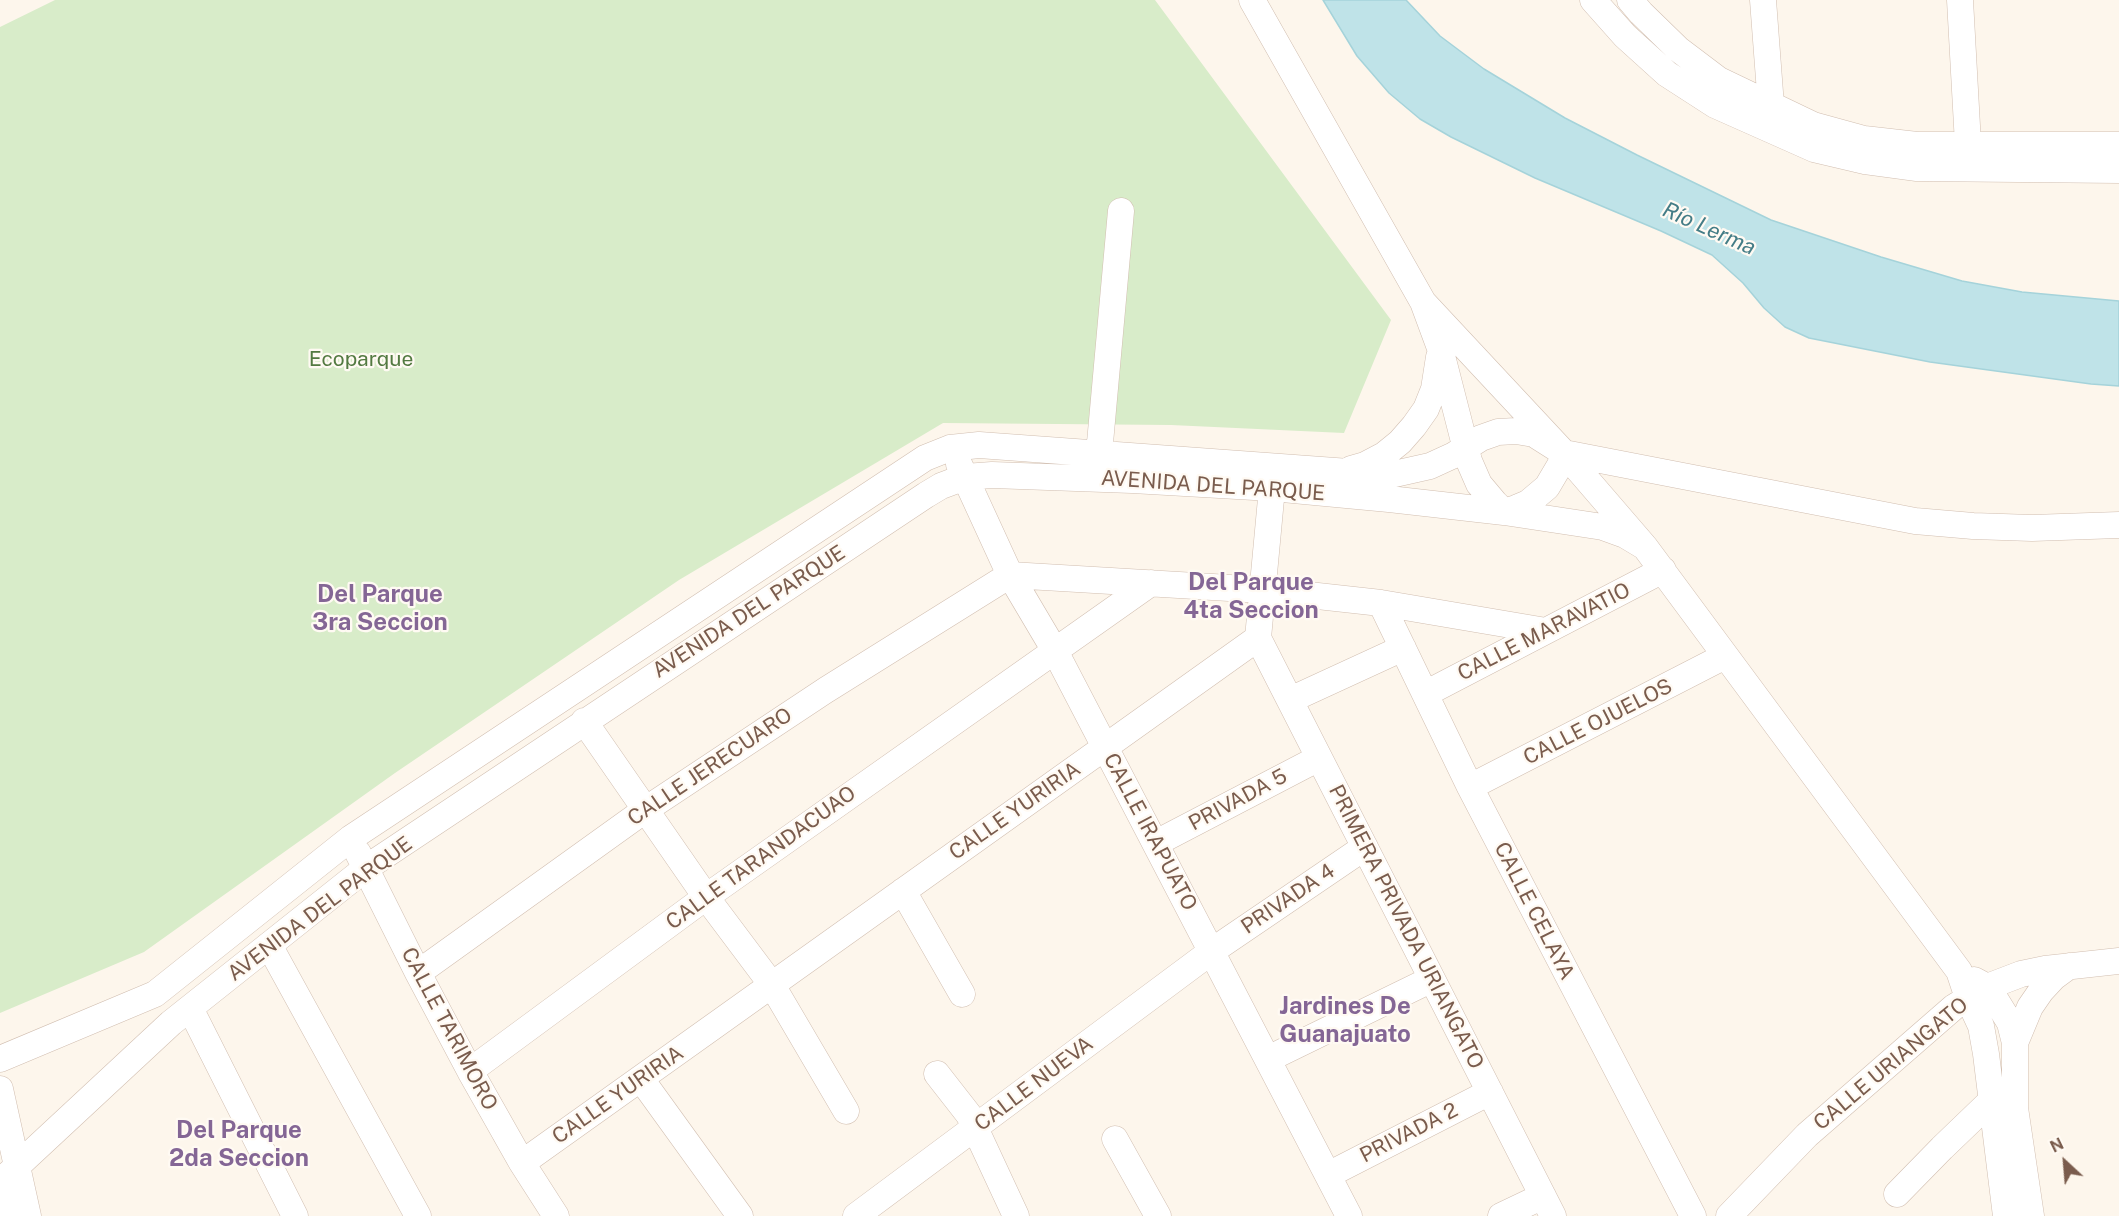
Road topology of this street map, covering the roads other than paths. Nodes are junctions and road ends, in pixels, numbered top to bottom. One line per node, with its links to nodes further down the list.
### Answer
1 (1252, 0): 11 (street)
2 (1593, 0): 6 (street)
3 (1630, 0): 6 (street)
4 (1763, 0): 6 (street)
5 (1960, 0): 8 (street)
6 (1772, 118): 8 (street)
7 (2119, 145): 8 (street)
8 (1968, 157): 9 (street)
9 (2119, 170)
10 (1121, 211): 16 (street)
11 (1423, 302): 12 (street); 15 (street)
12 (1440, 348): 14 (street); 17 (street)
13 (950, 448): 16 (street, AVENIDA DEL PARQUE); 18 (street, CALLE IRAPUATO); 40 (street, AVENIDA DEL PARQUE)
14 (1466, 449): 15 (street, AVENIDA DEL PARQUE); 17 (street, AVENIDA DEL PARQUE); 20 (street)
15 (1564, 453): 20 (street); 21 (street); 22 (street)
16 (1099, 454): 17 (street, AVENIDA DEL PARQUE)
17 (1345, 471)
18 (965, 477): 19 (street, AVENIDA DEL PARQUE); 24 (street, CALLE IRAPUATO); 35 (street, AVENIDA DEL PARQUE)
19 (1272, 488): 20 (street, AVENIDA DEL PARQUE); 26 (street)
20 (1504, 512): 22 (street, AVENIDA DEL PARQUE)
21 (2119, 525)
22 (1645, 547): 23 (street)
23 (1663, 570): 28 (street, CALLE MARAVATIO); 32 (street)
24 (1010, 575): 25 (street); 31 (street, CALLE IRAPUATO); 39 (street, CALLE JERECUARO)
25 (1151, 583): 26 (street); 31 (street, CALLE TARANDACUAO)
26 (1263, 590): 27 (street); 29 (street)
27 (1381, 603): 28 (street); 30 (street, CALLE CELAYA)
28 (1546, 631): 33 (street, CALLE MARAVATIO)
29 (1258, 638): 34 (street, PRIMERA PRIVADA URIANGATO); 36 (street, CALLE YURIRIA)
30 (1403, 648): 33 (street, CALLE CELAYA); 34 (street)
31 (1055, 651): 36 (street, CALLE IRAPUATO); 45 (street, CALLE TARANDACUAO)
32 (1725, 656): 38 (street, CALLE OJUELOS); 53 (street)
33 (1425, 694): 38 (street, CALLE CELAYA)
34 (1290, 700): 37 (street, PRIMERA PRIVADA URIANGATO)
35 (584, 721): 39 (street); 43 (street, AVENIDA DEL PARQUE)
36 (1105, 747): 41 (street, CALLE IRAPUATO); 44 (street, CALLE YURIRIA)
37 (1319, 758): 41 (street, PRIVADA 5); 42 (street, PRIMERA PRIVADA URIANGATO)
38 (1470, 787): 85 (street, CALLE CELAYA)
39 (645, 810): 45 (street); 50 (street, CALLE JERECUARO)
40 (351, 838): 43 (street, CALLE TARIMORO); 57 (street, AVENIDA DEL PARQUE)
41 (1156, 843): 47 (street, CALLE IRAPUATO)
42 (1365, 847): 47 (street, PRIVADA 4); 51 (street, PRIMERA PRIVADA URIANGATO)
43 (366, 868): 46 (street, AVENIDA DEL PARQUE); 50 (street, CALLE TARIMORO)
44 (903, 891): 52 (street, CALLE YURIRIA); 54 (street)
45 (706, 897): 52 (street); 59 (street, CALLE TARANDACUAO)
46 (269, 945): 55 (street, AVENIDA DEL PARQUE); 77 (street)
47 (1212, 951): 58 (street, CALLE IRAPUATO); 66 (street, CALLE NUEVA)
48 (2119, 961): 49 (street, CALLE URIANGATO)
49 (2069, 966): 53 (street, CALLE URIANGATO); 56 (street)
50 (418, 973): 59 (street, CALLE TARIMORO)
51 (1432, 979): 58 (street); 63 (street, PRIMERA PRIVADA URIANGATO)
52 (772, 985): 61 (street, CALLE YURIRIA); 65 (street)
53 (1978, 993): 56 (street); 64 (street); 86 (street, CALLE URIANGATO)
54 (963, 994)
55 (190, 1008): 69 (street, AVENIDA DEL PARQUE); 76 (street)
56 (2015, 1043): 88 (street)
57 (0, 1059)
58 (1268, 1059): 70 (street, CALLE IRAPUATO)
59 (470, 1071): 68 (street, CALLE TARIMORO)
60 (937, 1074): 66 (street)
61 (641, 1078): 68 (street, CALLE YURIRIA); 79 (street)
62 (0, 1089): 69 (street)
63 (1490, 1092): 70 (street, PRIVADA 2); 73 (street, PRIMERA PRIVADA URIANGATO)
64 (1992, 1100): 71 (street); 87 (street)
65 (846, 1111)
66 (975, 1127): 80 (street, CALLE NUEVA); 81 (street)
67 (1115, 1139): 82 (street)
68 (522, 1163): 78 (street, CALLE TARIMORO)
69 (8, 1173): 75 (street)
70 (1328, 1175): 83 (street, CALLE IRAPUATO)
71 (1898, 1194)
72 (0, 1199): 74 (street)
73 (1548, 1206): 84 (street)
74 (4, 1216)
75 (28, 1216)
76 (296, 1216)
77 (417, 1216)
78 (556, 1216)
79 (740, 1216)
80 (856, 1216)
81 (1016, 1216)
82 (1158, 1216)
83 (1349, 1216)
84 (1501, 1216)
85 (1693, 1216)
86 (1729, 1216)
87 (2006, 1216)
88 (2031, 1216)

